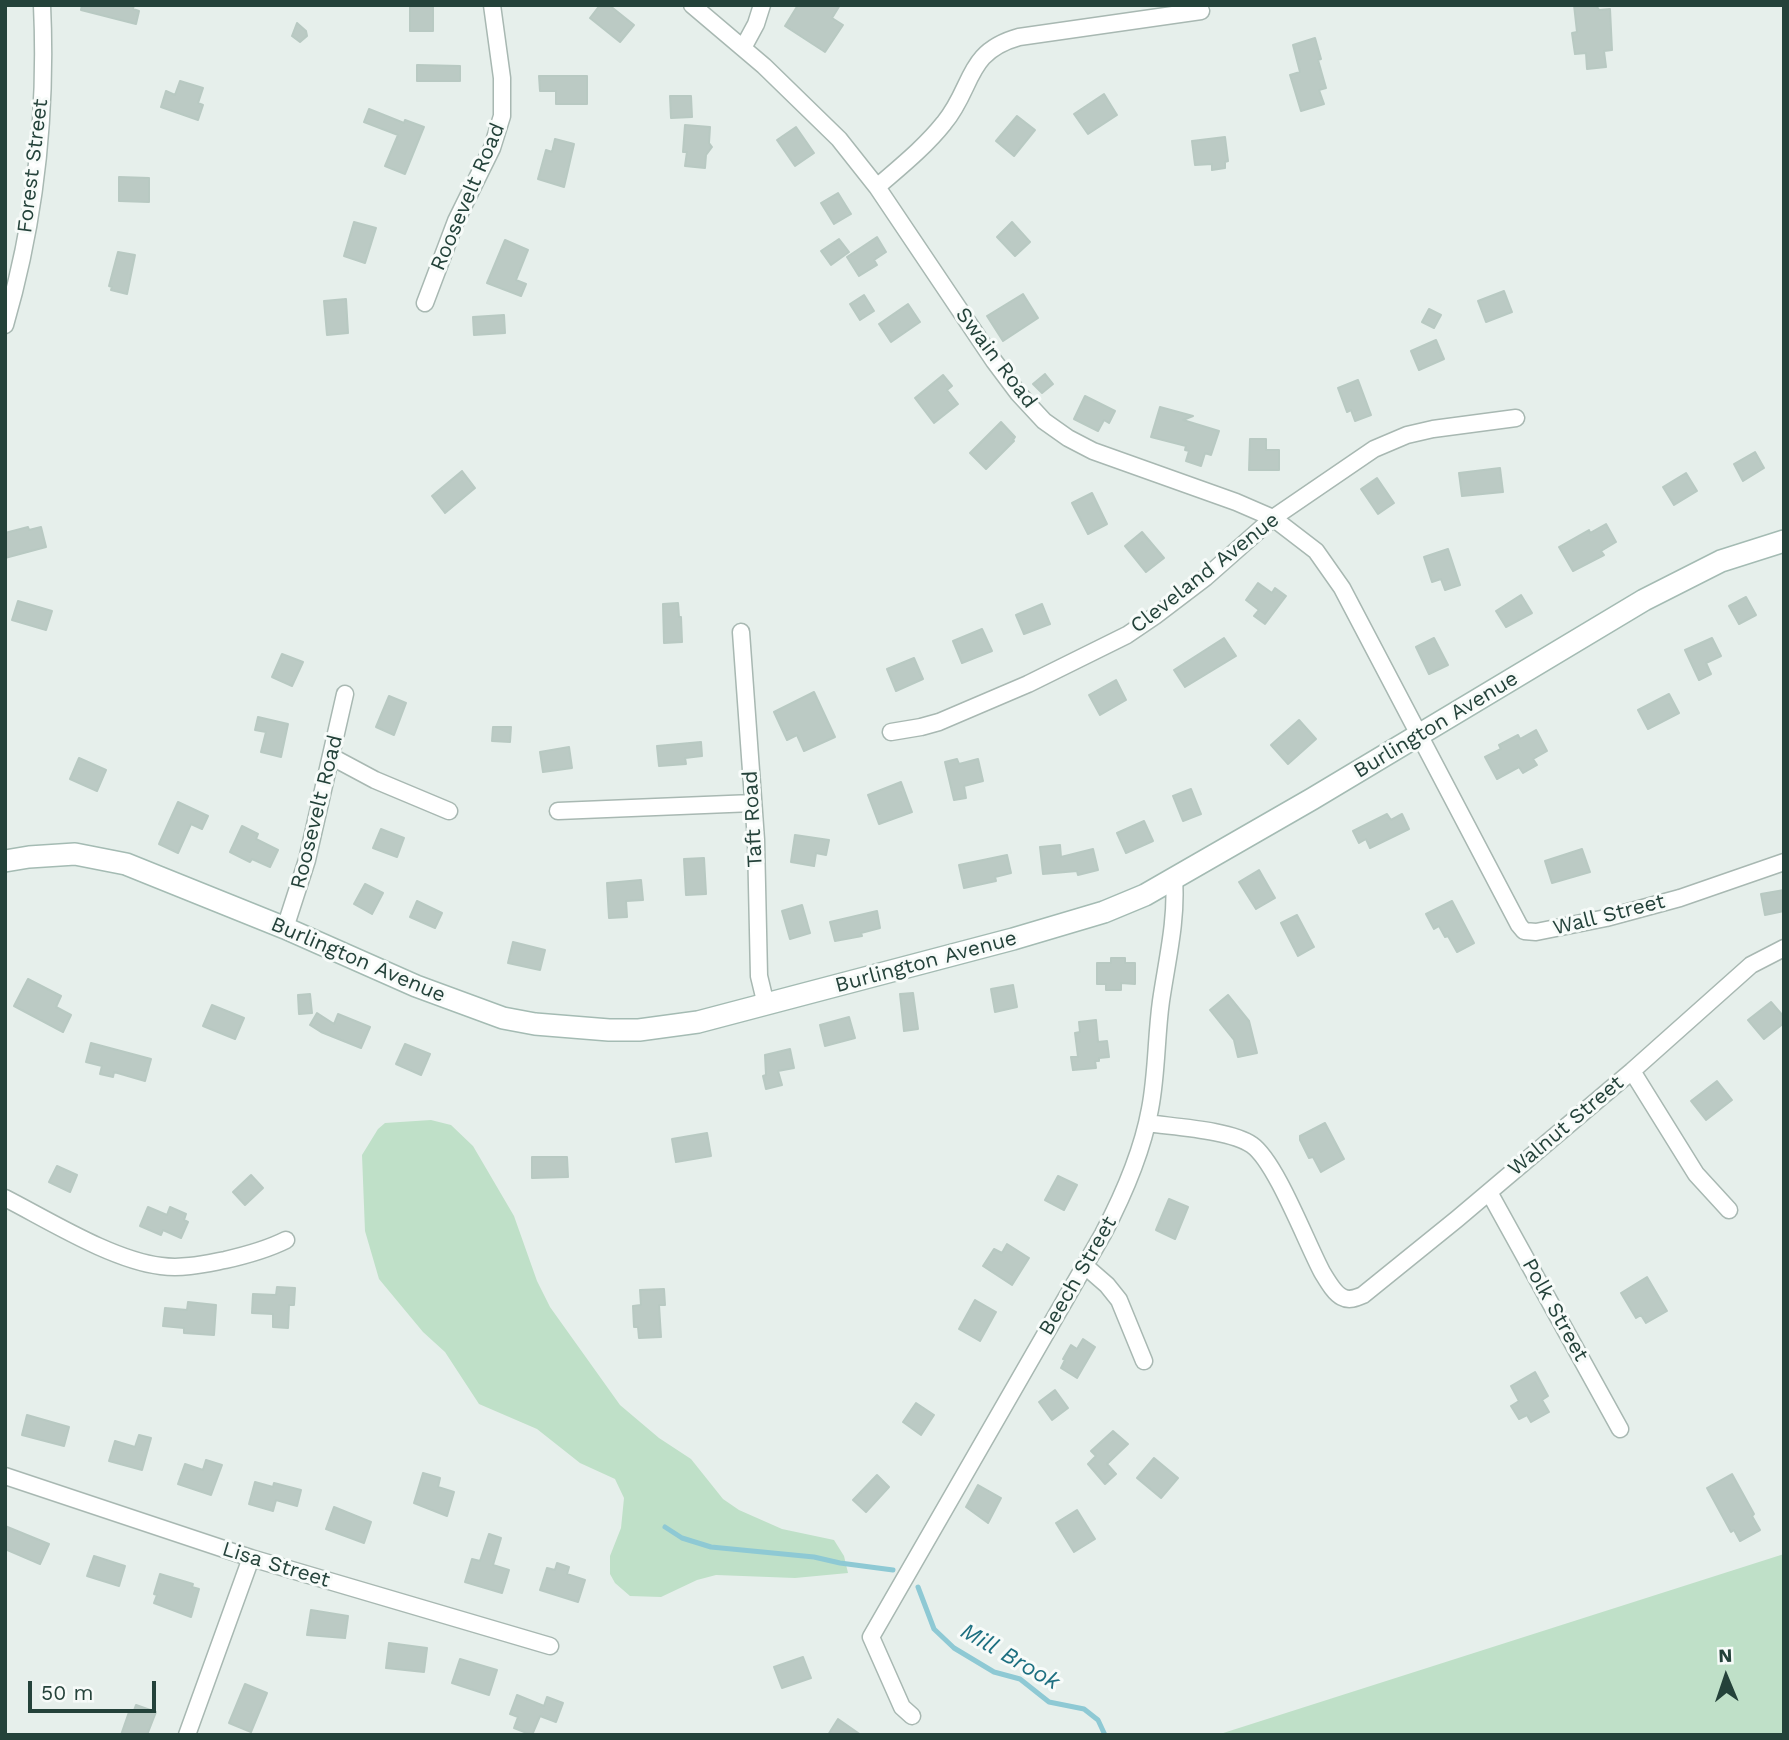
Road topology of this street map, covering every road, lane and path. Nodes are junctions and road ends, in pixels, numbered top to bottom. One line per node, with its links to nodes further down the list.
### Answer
1 (42, 5): 9 (street, Forest Street)
2 (492, 5): 8 (street, Roosevelt Road)
3 (692, 5): 6 (street, Swain Road)
4 (762, 5): 6 (street)
5 (1201, 11): 7 (street)
6 (743, 48): 7 (street, Swain Road)
7 (877, 187): 11 (street, Swain Road)
8 (425, 303)
9 (5, 326)
10 (1516, 418): 11 (street, Cleveland Avenue)
11 (1273, 518): 15 (street, Cleveland Avenue); 16 (street, Swain Road)
12 (1784, 541): 16 (main road, Burlington Avenue)
13 (741, 632): 18 (street, Taft Road)
14 (345, 694): 17 (street, Roosevelt Road)
15 (891, 732)
16 (1418, 736): 22 (street, Wall Street); 23 (main road, Burlington Avenue)
17 (332, 757): 19 (street); 24 (street, Roosevelt Road)
18 (753, 803): 20 (street); 26 (street, Taft Road)
19 (449, 811)
20 (558, 811)
21 (5, 861): 24 (main road, Burlington Avenue)
22 (1784, 862)
23 (1174, 878): 26 (main road, Burlington Avenue); 28 (street, Beech Street)
24 (285, 928): 26 (main road, Burlington Avenue)
25 (1784, 949): 27 (street, Walnut Street)
26 (766, 1005)
27 (1632, 1071): 29 (street, Walnut Street); 31 (street)
28 (1147, 1123): 29 (street, Walnut Street); 33 (street, Beech Street)
29 (1489, 1192): 35 (street, Polk Street)
30 (5, 1198): 32 (street)
31 (1729, 1210)
32 (286, 1240)
33 (1084, 1265): 34 (street); 39 (street, Beech Street)
34 (1144, 1361)
35 (1620, 1429)
36 (5, 1476): 37 (street, Lisa Street)
37 (251, 1558): 38 (street, Lisa Street); 40 (street)
38 (550, 1646)
39 (912, 1716)
40 (187, 1735)

